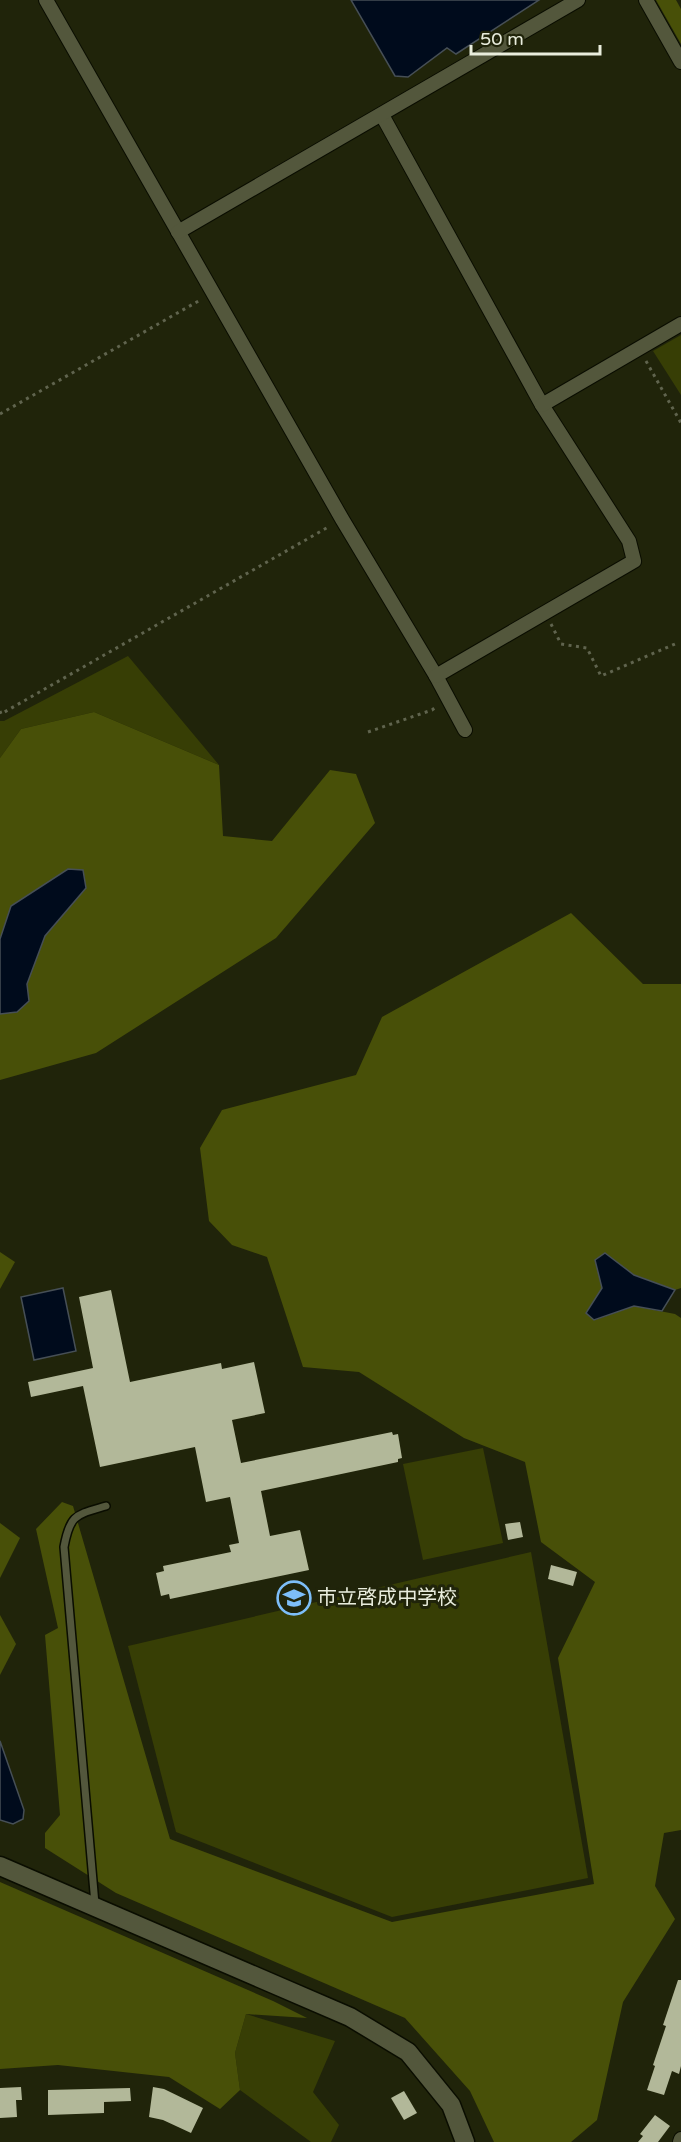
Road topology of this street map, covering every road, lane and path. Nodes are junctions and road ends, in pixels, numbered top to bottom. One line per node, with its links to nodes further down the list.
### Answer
1 (46, 0): 6 (street)
2 (578, 0): 5 (street)
3 (646, 0): 4 (street)
4 (681, 62)
5 (382, 115): 6 (street); 10 (street)
6 (178, 232): 7 (street)
7 (213, 293): 11 (path); 13 (street)
8 (681, 324): 9 (street)
9 (639, 349): 10 (street); 12 (path)
10 (542, 405): 14 (street)
11 (0, 414)
12 (681, 423)
13 (342, 519): 16 (street); 18 (path)
14 (545, 612): 15 (path); 16 (street)
15 (675, 644)
16 (436, 676): 17 (street)
17 (448, 698): 19 (street); 20 (path)
18 (0, 711)
19 (465, 730)
20 (369, 732)
21 (106, 1506): 23 (lane)
22 (0, 1866): 23 (street)
23 (95, 1907): 24 (street)
24 (465, 2142)

